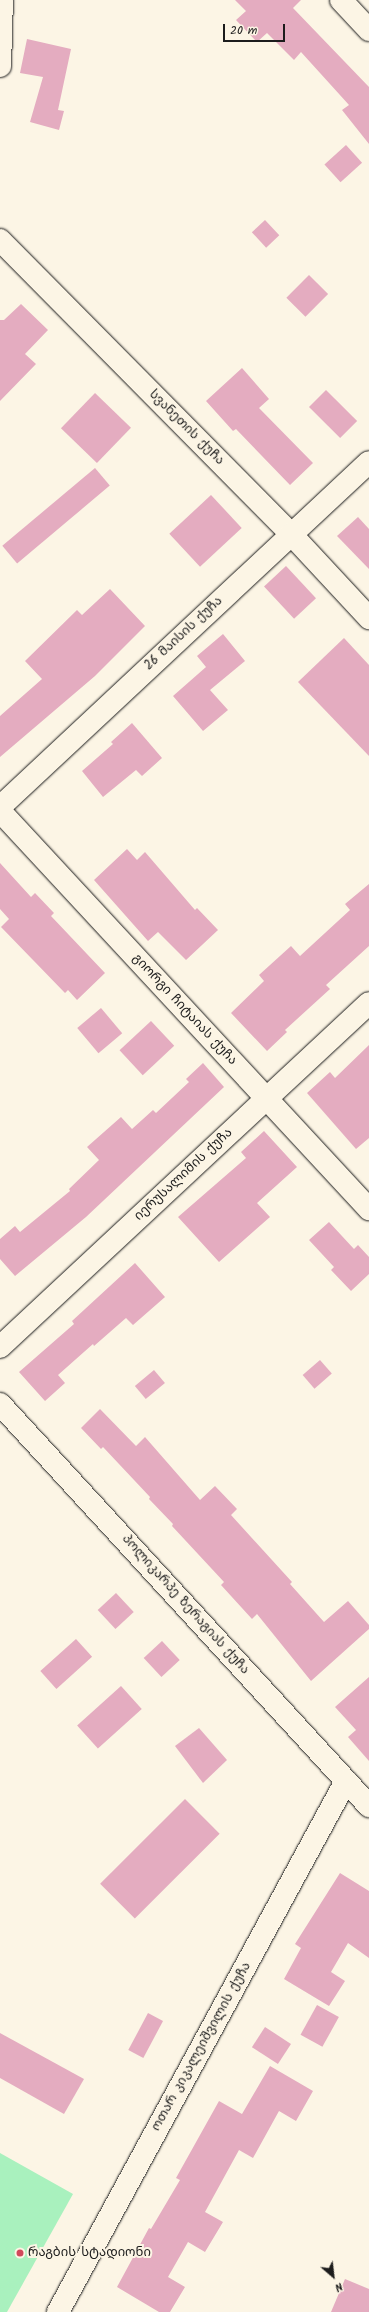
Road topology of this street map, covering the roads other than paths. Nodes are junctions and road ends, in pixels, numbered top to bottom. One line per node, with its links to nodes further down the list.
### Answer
1 (2, 0): 4 (street)
2 (342, 0): 3 (street)
3 (369, 30)
4 (0, 66)
5 (0, 240): 7 (street, სვანეთის ქუჩა)
6 (369, 462): 7 (street, 26 მაისის ქუჩა)
7 (292, 534): 8 (street, სვანეთის ქუჩა); 9 (street, 26 მაისის ქუჩა)
8 (369, 618)
9 (0, 807)
10 (0, 811): 12 (street, გიორგი ჩიტაიას ქუჩა)
11 (369, 1003): 12 (street, იერუსალიმის ქუჩა)
12 (266, 1099): 13 (street, გიორგი ჩიტაიას ქუჩა); 14 (street, იერუსალიმის ქუჩა)
13 (369, 1209)
14 (0, 1347)
15 (0, 1404): 16 (street, პოლიკარპე ზერაგიას ქუჩა)
16 (346, 1781): 17 (street, პოლიკარპე ზერაგიას ქუჩა); 18 (street, ოთარ კიკალეიშვილის ქუჩა)
17 (369, 1806)
18 (58, 2312)

